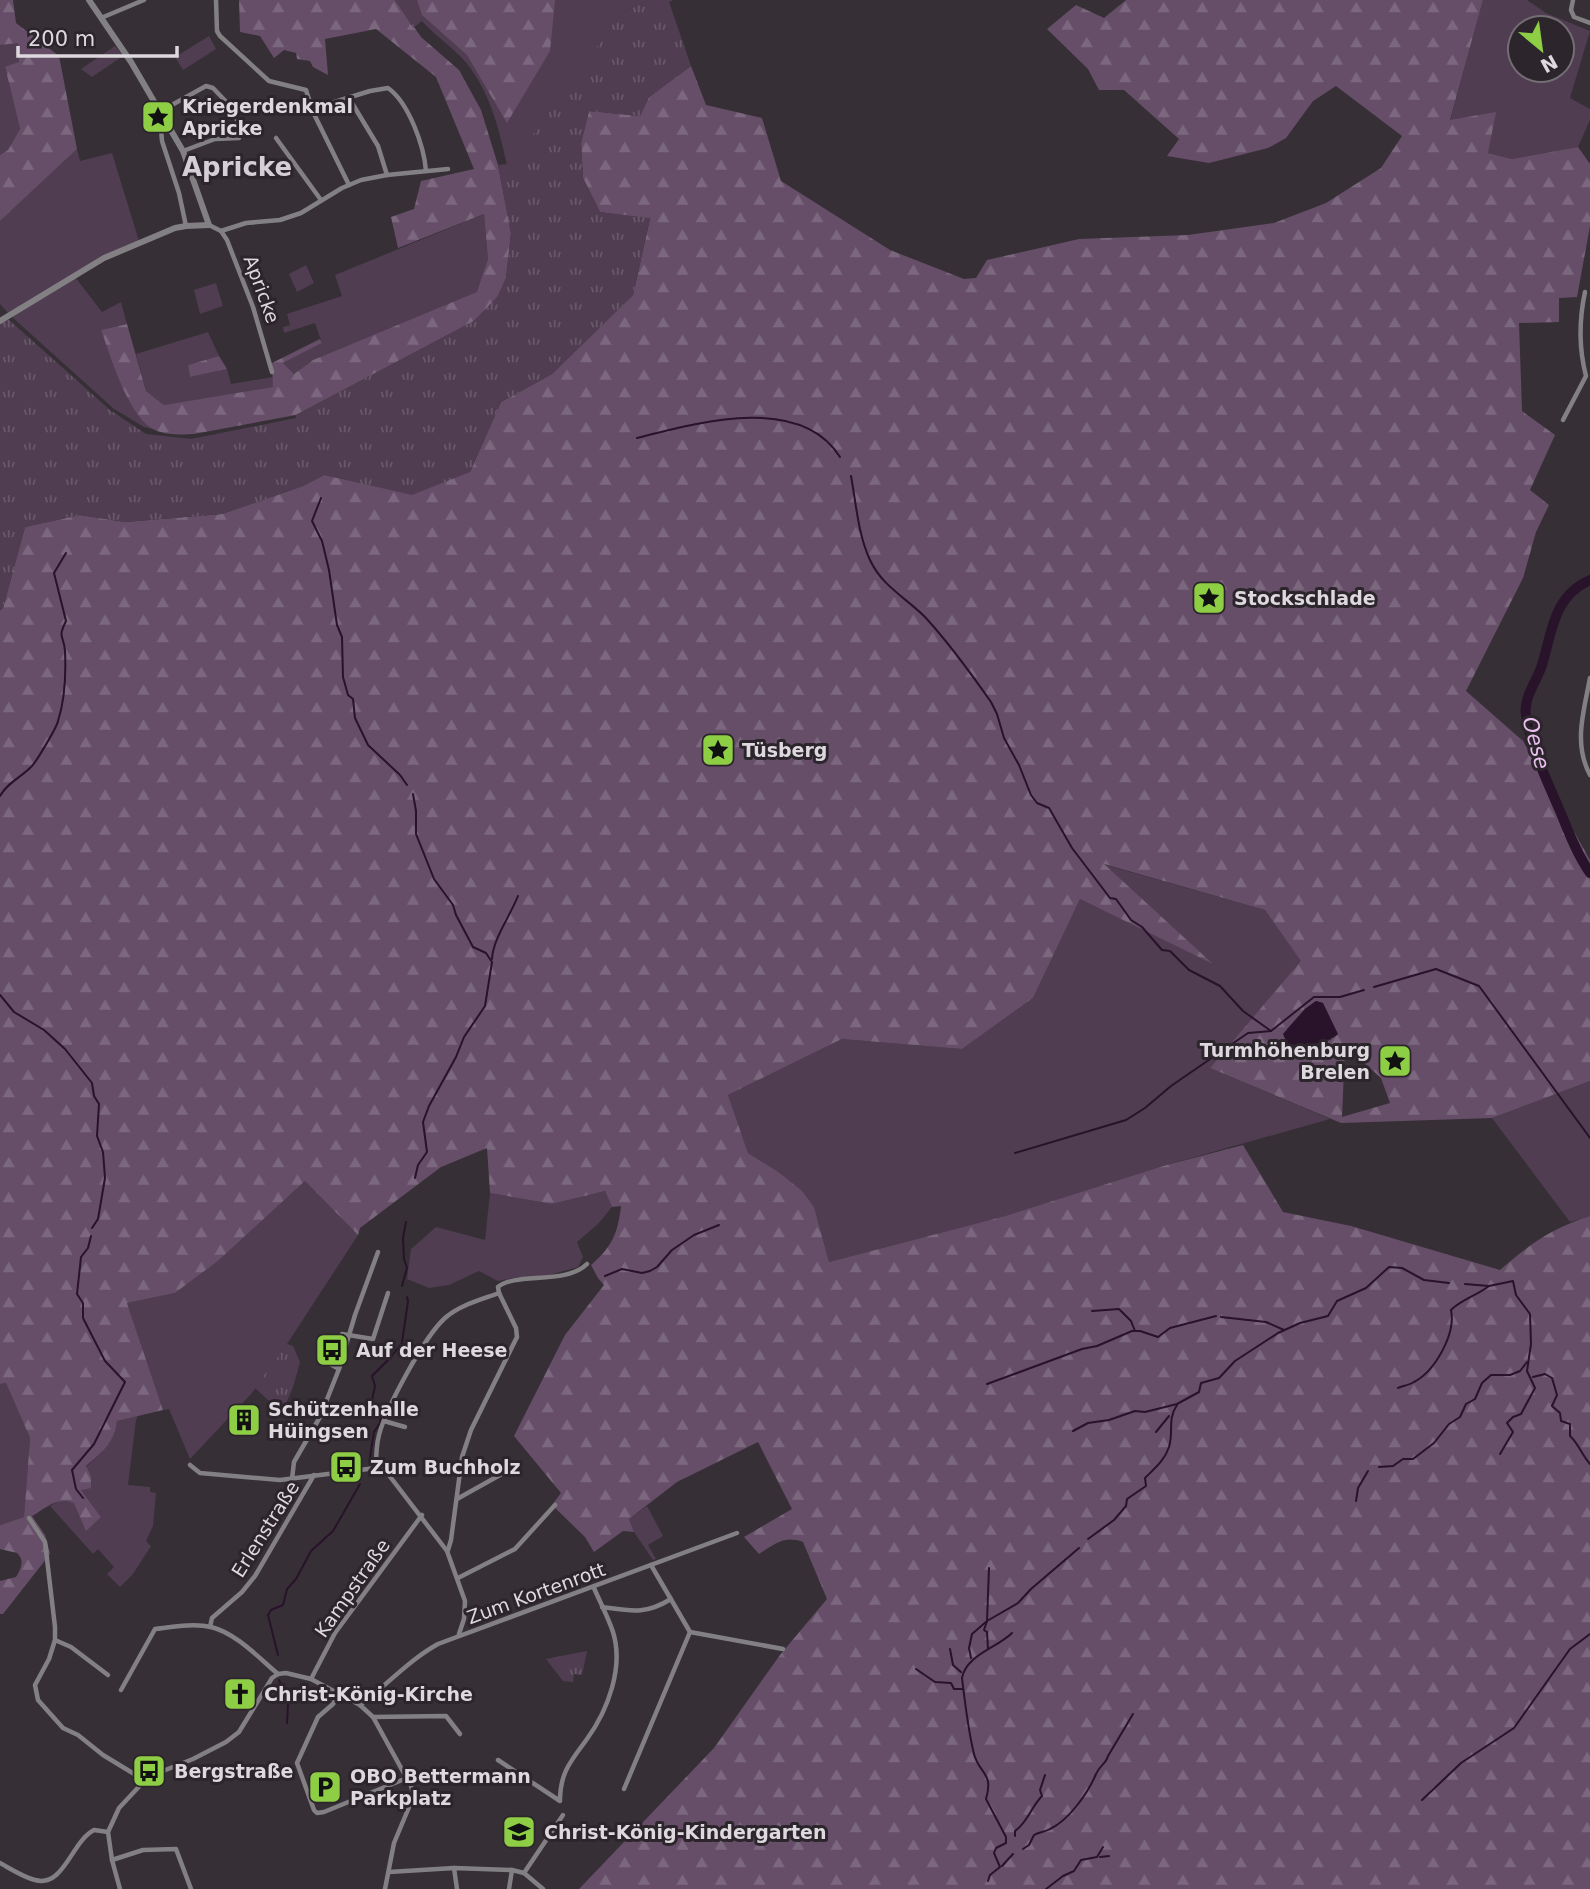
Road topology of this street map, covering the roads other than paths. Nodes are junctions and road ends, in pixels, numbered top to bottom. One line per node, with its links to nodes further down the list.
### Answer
1 (89, 0): 5 (street)
2 (144, 0): 5 (street)
3 (216, 0): 8 (street)
4 (1573, 0): 6 (street)
5 (101, 18): 9 (street)
6 (1590, 23)
7 (349, 98): 8 (street); 14 (street); 15 (street)
8 (312, 109): 16 (street)
9 (161, 111): 10 (street); 12 (street)
10 (167, 122): 12 (street); 19 (street)
11 (276, 138): 17 (street)
12 (183, 150): 18 (street)
13 (448, 169): 14 (street)
14 (426, 171): 15 (street)
15 (387, 175): 16 (street)
16 (349, 185): 17 (street)
17 (321, 200): 20 (street)
18 (209, 225): 19 (street); 20 (street)
19 (186, 226): 22 (street)
20 (221, 231): 23 (street, Apricke)
21 (1585, 292): 24 (street)
22 (0, 321)
23 (272, 372)
24 (1588, 376): 25 (street)
25 (1563, 420)
26 (1590, 678): 27 (street)
27 (1590, 775)
28 (379, 1252): 32 (street)
29 (587, 1264): 31 (street)
30 (388, 1293): 32 (street)
31 (499, 1293): 34 (street); 41 (street)
32 (350, 1334): 33 (street); 33 (street)
33 (339, 1369): 40 (street)
34 (384, 1421): 35 (street); 37 (street)
35 (405, 1427)
36 (190, 1465): 40 (street)
37 (376, 1468): 39 (street); 43 (street)
38 (509, 1470): 41 (street)
39 (314, 1475): 40 (street); 52 (street, Erlenstraße)
40 (292, 1479)
41 (456, 1499): 46 (street)
42 (555, 1505): 48 (street)
43 (422, 1515): 46 (street); 59 (street, Kampstraße)
44 (29, 1518): 55 (street)
45 (737, 1532): 47 (street, Zum Kortenrott)
46 (447, 1551): 48 (street)
47 (651, 1565): 49 (street, Zum Kortenrott); 50 (street)
48 (458, 1578): 54 (street)
49 (594, 1588): 51 (street); 54 (street, Zum Kortenrott)
50 (672, 1599): 51 (street); 53 (street)
51 (602, 1607): 65 (street)
52 (210, 1627): 57 (street); 60 (street)
53 (690, 1632): 56 (street); 68 (street)
54 (459, 1635): 62 (street, Zum Kortenrott)
55 (55, 1640): 58 (street); 67 (street)
56 (783, 1648)
57 (278, 1674): 59 (street); 67 (street)
58 (108, 1675)
59 (311, 1679): 61 (street)
60 (121, 1690)
61 (340, 1693): 62 (street); 66 (street)
62 (360, 1705): 63 (street)
63 (373, 1717): 64 (street); 66 (street)
64 (460, 1734)
65 (498, 1760)
66 (407, 1778): 75 (street)
67 (144, 1780): 70 (street)
68 (624, 1789)
69 (563, 1815): 76 (street)
70 (108, 1832): 71 (street); 72 (street)
71 (112, 1860): 77 (street); 78 (street)
72 (0, 1863)
73 (454, 1868): 74 (street); 75 (street); 80 (street)
74 (512, 1870): 76 (street); 81 (street)
75 (388, 1871): 79 (street)
76 (524, 1873): 82 (street)
77 (120, 1889)
78 (191, 1889)
79 (385, 1889)
80 (457, 1889)
81 (509, 1889)
82 (543, 1889)

